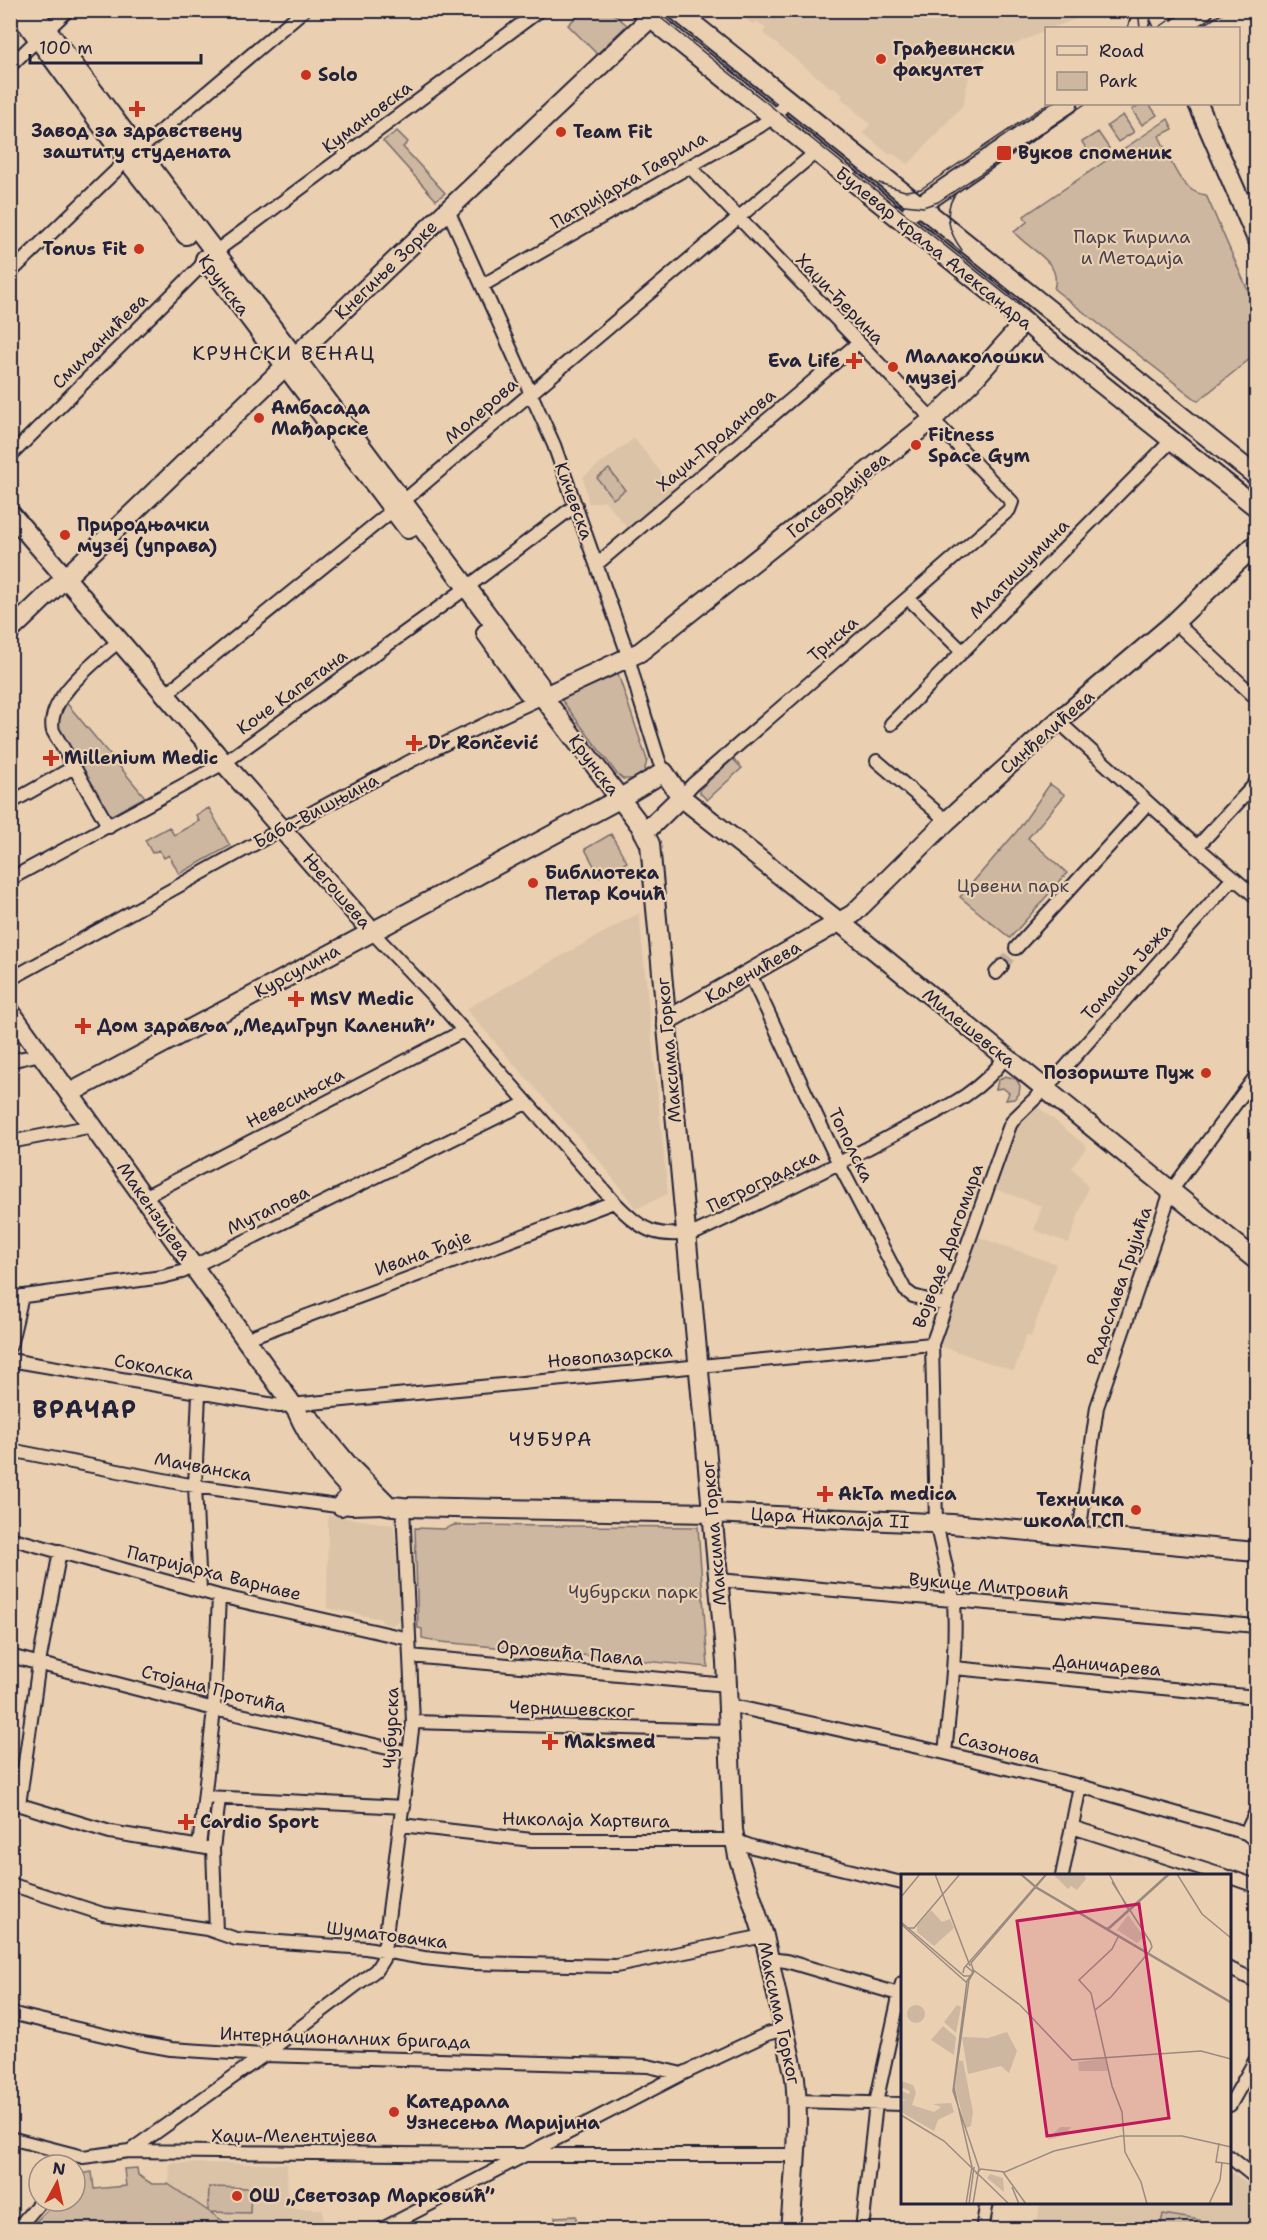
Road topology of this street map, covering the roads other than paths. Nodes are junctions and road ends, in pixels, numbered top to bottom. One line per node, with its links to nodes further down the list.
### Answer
1 (17, 10): 14 (main road, Крунска)
2 (32, 10): 14 (main road, Крунска)
3 (68, 10): 14 (street)
4 (304, 10): 21 (street)
5 (540, 10): 29 (street, Кумановска)
6 (676, 10): 16 (main road, Булевар краља Александра)
7 (1143, 10): 11 (main road)
8 (1157, 10): 12 (main road)
9 (1204, 10): 13 (main road)
10 (650, 13): 19 (main road, Булевар краља Александра); 25 (main road, Кнегиње Зорке)
11 (1138, 27)
12 (1165, 27)
13 (1179, 27)
14 (43, 36): 15 (street); 21 (main road, Крунска)
15 (10, 66)
16 (788, 101): 19 (street, Патријарха Гаврила); 24 (main road, Булевар краља Александра)
17 (1067, 105): 24 (main road)
18 (1199, 105): 23 (main road)
19 (773, 117): 20 (main road, Булевар краља Александра); 22 (street, Патријарха Гаврила)
20 (816, 152): 26 (street, Молерова); 27 (main road, Булевар краља Александра)
21 (132, 156): 29 (main road, Крунска); 30 (street)
22 (689, 166): 26 (street, Хаџи-Ђерина); 31 (street, Патријарха Гаврила)
23 (1249, 200): 28 (main road)
24 (920, 205): 27 (main road); 39 (main road, Булевар краља Александра)
25 (448, 210): 31 (street, Кичевска); 34 (main road, Кнегиње Зорке)
26 (738, 219): 33 (street, Хаџи-Ђерина); 35 (street, Молерова)
27 (900, 219): 32 (main road, Булевар краља Александра)
28 (1257, 237)
29 (210, 256): 34 (main road, Крунска); 38 (street, Смиљанићева)
30 (10, 273)
31 (483, 285): 35 (street, Кичевска)
32 (1012, 309): 36 (main road, Голсвордијева); 37 (main road, Булевар краља Александра)
33 (858, 343): 36 (street, Хаџи-Ђерина); 46 (street, Хаџи-Проданова)
34 (291, 363): 41 (main road, Крунска); 47 (main road, Кнегиње Зорке)
35 (530, 392): 40 (street, Кичевска); 41 (street, Молерова)
36 (932, 420): 43 (street, Хаџи-Ђерина); 54 (main road, Голсвордијева)
37 (1173, 439): 42 (main road, Булевар краља Александра); 53 (street, Млатишумина)
38 (10, 456)
39 (1257, 476)
40 (576, 505): 46 (street, Кичевска); 48 (street, Коче Капетана)
41 (398, 506): 48 (main road, Крунска); 55 (street, Молерова)
42 (1257, 507)
43 (1010, 510): 49 (street, Трнска)
44 (10, 513): 47 (main road, Његошева)
45 (1257, 544): 50 (main road, Синђелићева)
46 (597, 564): 54 (street, Кичевска)
47 (67, 577): 51 (main road, Кнегиње Зорке); 52 (main road, Његошева)
48 (462, 591): 56 (main road, Крунска); 61 (street, Коче Капетана)
49 (908, 598): 53 (street); 65 (street, Трнска)
50 (1175, 622): 57 (street); 58 (main road, Синђелићева)
51 (10, 631)
52 (120, 640): 55 (main road, Његошева); 62 (street)
53 (963, 652): 59 (street, Млатишумина)
54 (629, 658): 56 (main road, Баба-Вишњина); 63 (street, Кичевска)
55 (166, 694): 61 (main road, Његошева)
56 (543, 697): 66 (main road, Крунска); 71 (street, Баба-Вишњина)
57 (1257, 698)
58 (1058, 721): 68 (street); 69 (main road, Синђелићева)
59 (891, 724)
60 (878, 761): 69 (street)
61 (224, 763): 70 (street, Коче Капетана); 71 (main road, Његошева)
62 (74, 767): 67 (street); 70 (street)
63 (664, 772): 65 (main road, Кичевска); 66 (main road, Курсулина)
64 (1257, 783): 73 (street)
65 (681, 797): 72 (main road); 77 (main road, Милешевска)
66 (619, 799): 72 (main road, Крунска); 78 (main road, Курсулина)
67 (10, 802)
68 (1148, 803): 73 (street); 79 (street)
69 (946, 821): 77 (main road, Синђелићева)
70 (109, 827): 75 (street, Коче Капетана)
71 (282, 828): 78 (main road, Његошева); 81 (street, Баба-Вишњина)
72 (644, 832): 83 (main road, Максима Горког)
73 (1197, 847): 74 (street)
74 (1233, 878): 76 (street); 89 (street, Томаша Јежа)
75 (10, 879)
76 (1257, 897)
77 (840, 923): 80 (main road, Каленићева); 86 (main road, Милешевска)
78 (372, 932): 84 (street, Његошева); 90 (main road, Курсулина)
79 (1016, 948)
80 (750, 974): 83 (main road, Каленићева); 94 (street, Тополска)
81 (10, 979)
82 (10, 1011): 85 (main road, Макензијева)
83 (666, 1021): 98 (main road, Максима Горког)
84 (463, 1031): 91 (street, Његошева); 96 (street, Невесињска)
85 (41, 1054): 87 (street); 90 (main road, Макензијева)
86 (1005, 1057): 89 (main road, Милешевска); 94 (street, Петроградска)
87 (10, 1061)
88 (1257, 1076): 95 (street, Радослава Грујића)
89 (1044, 1088): 95 (main road, Милешевска); 102 (street, Војводе Драгомира)
90 (70, 1093): 92 (main road, Макензијева)
91 (526, 1103): 97 (street, Његошева); 100 (street, Мутапова)
92 (93, 1126): 93 (street); 96 (main road, Макензијева)
93 (10, 1142)
94 (839, 1164): 98 (street, Петроградска); 102 (street, Тополска)
95 (1171, 1191): 99 (main road, Милешевска); 117 (street, Радослава Грујића)
96 (144, 1197): 100 (main road, Макензијева)
97 (614, 1202): 98 (street, Његошева); 103 (street, Ивана Ђаје)
98 (685, 1234): 107 (main road, Максима Горког)
99 (1257, 1260)
100 (193, 1267): 101 (street, Мутапова); 103 (main road, Макензијева)
101 (16, 1297): 105 (street)
102 (945, 1305): 104 (street, Војводе Драгомира)
103 (245, 1339): 109 (main road, Макензијева)
104 (932, 1344): 107 (street, Новопазарска); 116 (street, Војводе Драгомира)
105 (10, 1346)
106 (10, 1360): 108 (street, Соколска)
107 (699, 1366): 109 (street, Новопазарска); 115 (main road, Максима Горког)
108 (199, 1393): 109 (street, Соколска); 112 (street)
109 (294, 1408): 111 (main road, Макензијева); 114 (main road, Макензијева)
110 (10, 1450): 112 (street, Мачванска)
111 (348, 1485): 113 (main road); 114 (main road, Макензијева)
112 (195, 1486): 113 (street, Мачванска); 122 (street)
113 (341, 1506): 114 (street, Мачванска)
114 (396, 1507): 115 (main road, Цара Николаја II); 126 (street, Чубурска)
115 (711, 1513): 116 (main road, Цара Николаја II); 121 (main road, Максима Горког)
116 (936, 1523): 117 (main road, Цара Николаја II); 124 (street, Војводе Драгомира)
117 (1079, 1534): 120 (main road, Цара Николаја II)
118 (10, 1538): 119 (street, Патријарха Варнаве)
119 (60, 1551): 122 (street, Патријарха Варнаве); 129 (street)
120 (1257, 1552)
121 (718, 1580): 124 (street, Вукице Митровић); 131 (main road, Максима Горког)
122 (200, 1590): 123 (street, Патријарха Варнаве)
123 (219, 1596): 126 (street, Патријарха Варнаве); 134 (street)
124 (954, 1602): 125 (street, Вукице Митровић); 130 (street, Војводе Драгомира)
125 (1257, 1626)
126 (409, 1639): 128 (street, Чубурска)
127 (10, 1656): 129 (street, Стојана Протића)
128 (410, 1656): 131 (street, Орловића Павла); 135 (street, Чубурска)
129 (39, 1663): 134 (street, Стојана Протића); 142 (street)
130 (954, 1668): 132 (street, Даничарева); 137 (street, Војводе Драгомира)
131 (727, 1685): 133 (main road, Максима Горког)
132 (1257, 1697)
133 (728, 1706): 136 (main road, Максима Горког); 137 (street, Сазонова)
134 (214, 1709): 138 (street, Стојана Протића); 140 (street)
135 (413, 1722): 136 (street, Чернишевског); 138 (street, Чубурска)
136 (729, 1731): 148 (main road, Максима Горког)
137 (945, 1753): 139 (street, Сазонова)
138 (410, 1754): 143 (street, Чубурска)
139 (1080, 1786): 146 (street); 147 (street, Сазонова)
140 (206, 1797): 141 (street); 149 (street)
141 (219, 1798): 143 (street); 150 (street)
142 (15, 1803): 149 (street)
143 (404, 1807): 145 (street, Чубурска)
144 (1257, 1812): 147 (street)
145 (401, 1825): 148 (street, Николаја Хартвига); 159 (street, Чубурска)
146 (1072, 1827): 151 (street); 152 (street)
147 (1253, 1837)
148 (735, 1840): 154 (street, Николаја Хартвига); 158 (main road, Максима Горког)
149 (199, 1847): 150 (street)
150 (213, 1849): 157 (street)
151 (1062, 1874)
152 (1222, 1874)
153 (1231, 1877): 156 (street)
154 (901, 1883)
155 (10, 1884): 157 (street, Шуматовачка)
156 (1257, 1886)
157 (216, 1932): 159 (street, Шуматовачка)
158 (764, 1936): 159 (street, Шуматовачка); 160 (main road, Максима Горког)
159 (386, 1950): 167 (street)
160 (769, 1959): 163 (street); 166 (main road, Максима Горког)
161 (1231, 1969): 162 (street)
162 (1257, 1981)
163 (901, 1991)
164 (901, 1995): 172 (street)
165 (10, 2013): 167 (street, Интернационалних бригада)
166 (784, 2029): 169 (street); 170 (main road, Максима Горког)
167 (264, 2055): 169 (street, Интернационалних бригада); 175 (street)
168 (1257, 2060): 171 (street)
169 (682, 2074): 178 (street)
170 (797, 2101): 172 (street); 177 (main road, Максима Горког)
171 (1231, 2102)
172 (876, 2103): 173 (street); 187 (street)
173 (901, 2103)
174 (10, 2139): 176 (street, Хаџи-Мелентијева)
175 (129, 2151): 178 (street, Хаџи-Мелентијева); 180 (street, Хаџи-Мелентијева)
176 (54, 2153)
177 (795, 2154): 178 (street, Хаџи-Мелентијева); 186 (main road, Максима Горког)
178 (525, 2156): 185 (street)
179 (1231, 2158): 181 (street)
180 (87, 2159)
181 (1257, 2178)
182 (987, 2204): 188 (street)
183 (31, 2213): 184 (street)
184 (16, 2229)
185 (380, 2229)
186 (790, 2229)
187 (862, 2229)
188 (982, 2229)

